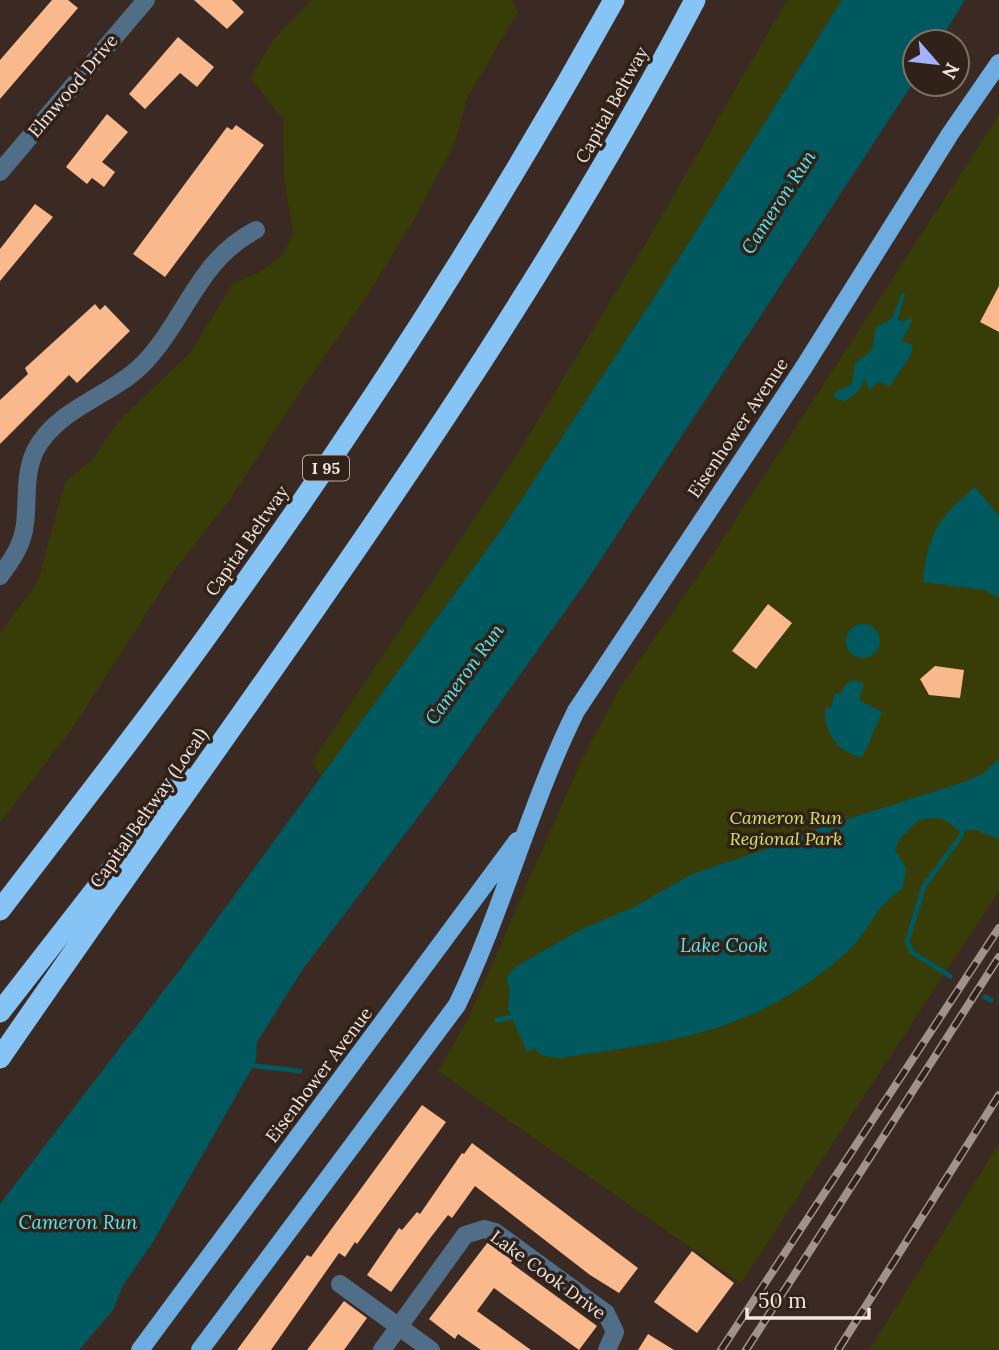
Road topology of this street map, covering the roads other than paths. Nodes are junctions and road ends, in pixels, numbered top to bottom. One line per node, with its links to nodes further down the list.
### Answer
1 (614, 0): 10 (highway, Capital Beltway / I 95)
2 (695, 0): 8 (highway, Capital Beltway)
3 (141, 2): 5 (street, Elmwood Drive)
4 (999, 64): 9 (main road, Eisenhower Avenue)
5 (0, 172)
6 (256, 230): 7 (street)
7 (0, 576)
8 (336, 583): 11 (highway); 12 (highway, Capital Beltway (Local))
9 (530, 824): 16 (main road, Eisenhower Avenue); 17 (main road, Eisenhower Avenue)
10 (0, 911)
11 (0, 1012)
12 (0, 1058)
13 (340, 1284): 14 (street)
14 (399, 1326): 15 (street, Lake Cook Drive); 18 (street); 19 (street)
15 (610, 1346)
16 (140, 1350)
17 (200, 1350)
18 (382, 1350)
19 (431, 1350)

